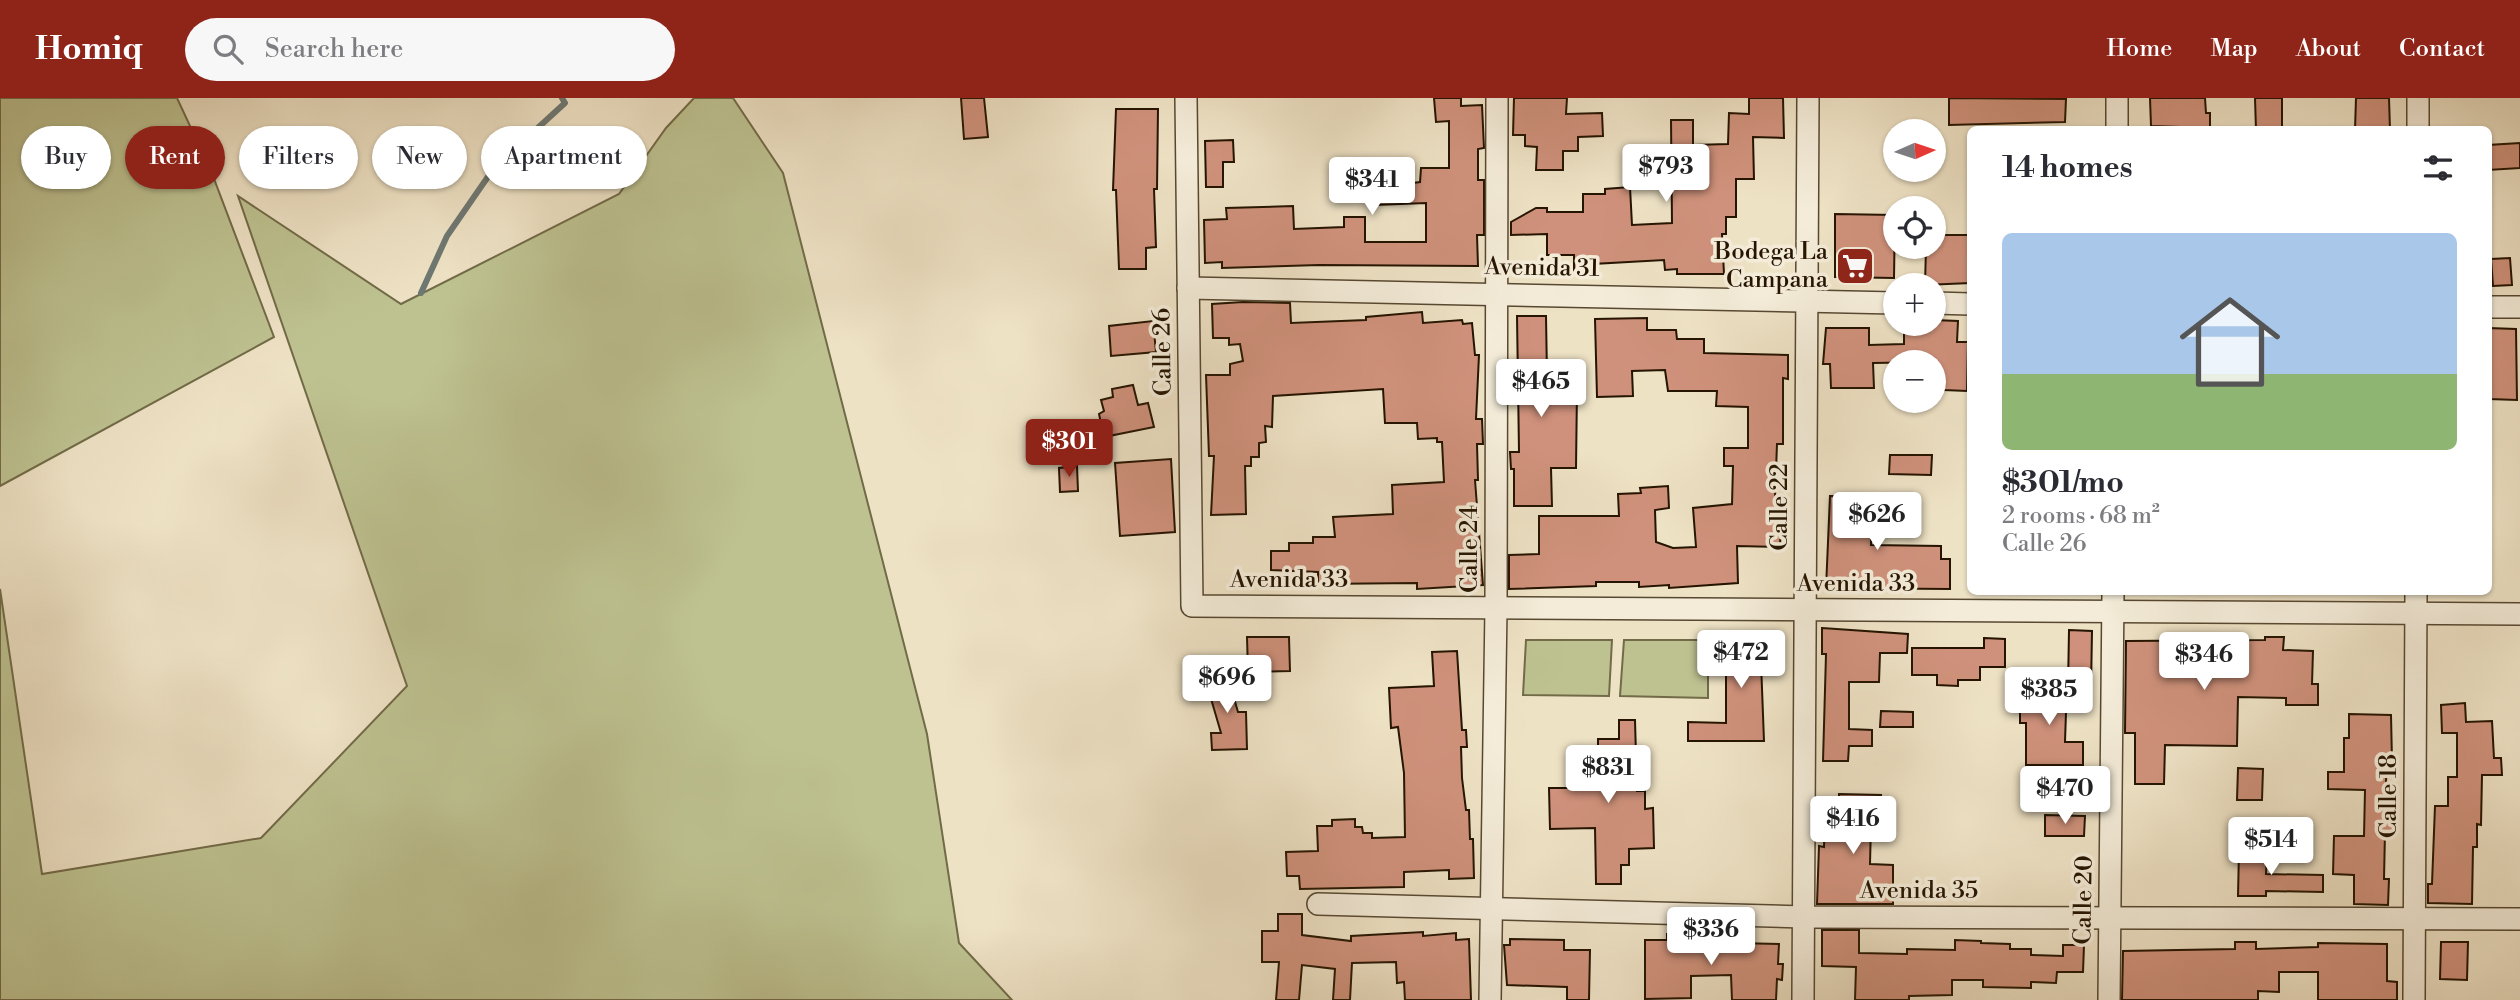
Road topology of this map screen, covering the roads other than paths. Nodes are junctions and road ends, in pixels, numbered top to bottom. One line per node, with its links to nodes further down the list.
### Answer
1 (1186, 98): 8 (street, Calle 26)
2 (1497, 98): 9 (street, Calle 24)
3 (1808, 98): 10 (street, Calle 22)
4 (2117, 98): 6 (street)
5 (2418, 98): 7 (street)
6 (2117, 126)
7 (2418, 126)
8 (1188, 288): 9 (street, Avenida 31); 18 (street, Calle 26)
9 (1497, 293): 10 (street, Avenida 31); 19 (street, Calle 24)
10 (1807, 301): 11 (street, Avenida 31); 20 (street, Calle 22)
11 (1883, 303)
12 (1946, 303): 13 (street)
13 (1967, 304)
14 (2492, 307): 15 (street)
15 (2520, 307)
16 (2416, 595): 21 (street, Calle 18)
17 (2113, 602): 20 (street, Avenida 33); 21 (street, Avenida 33); 26 (street, Calle 20)
18 (1192, 606): 19 (street, Avenida 33)
19 (1496, 608): 20 (street, Avenida 33); 24 (street, Calle 24)
20 (1806, 610): 25 (street, Calle 22)
21 (2416, 613): 22 (street, Avenida 33); 27 (street, Calle 18)
22 (2520, 614)
23 (1318, 904): 24 (street, Avenida 35)
24 (1492, 910): 25 (street, Avenida 35); 29 (street, Calle 24)
25 (1804, 917): 26 (street, Avenida 35); 30 (street, Calle 22)
26 (2110, 917): 27 (street, Avenida 35); 31 (street, Calle 20)
27 (2414, 917): 28 (street, Avenida 35); 32 (street, Calle 18)
28 (2520, 919)
29 (1490, 1000)
30 (1803, 1000)
31 (2109, 1000)
32 (2414, 1000)

